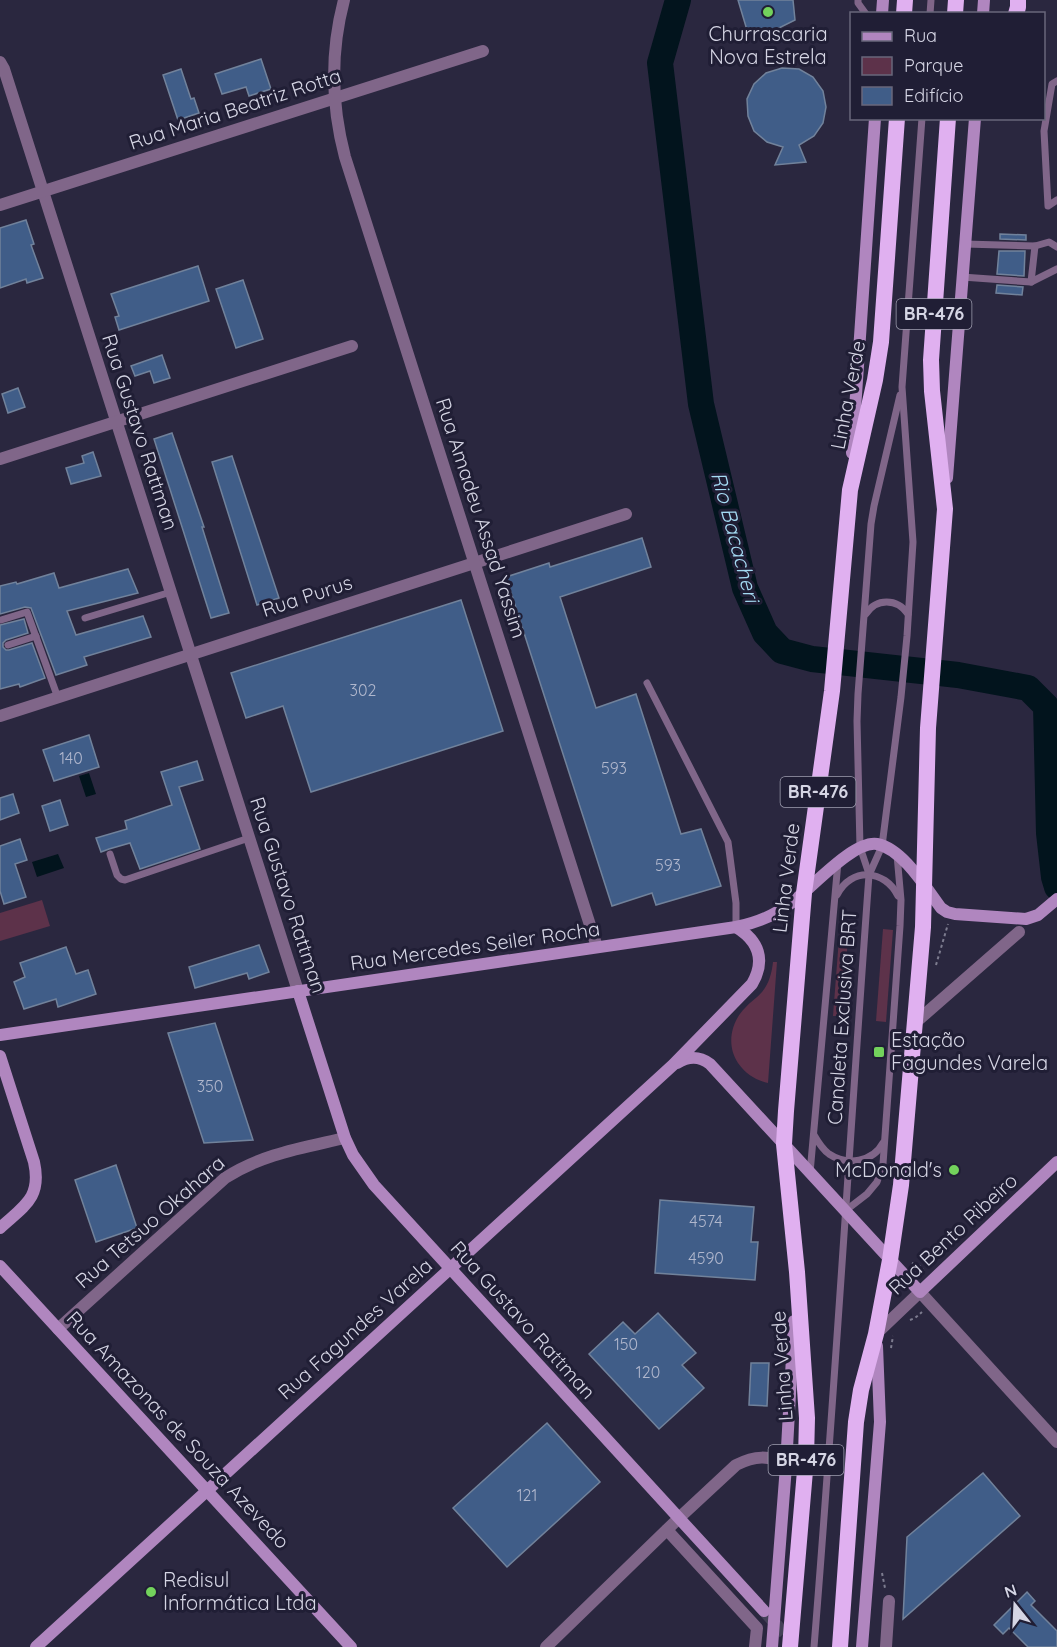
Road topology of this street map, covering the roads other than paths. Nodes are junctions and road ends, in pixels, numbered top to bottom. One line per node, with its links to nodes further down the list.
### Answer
1 (344, 0): 5 (street, Rua Amadeu Assad Yassim)
2 (483, 51): 5 (street, Rua Maria Beatriz Rotta)
3 (0, 62): 11 (street, Rua Gustavo Rattman)
4 (1057, 81): 12 (lane)
5 (334, 98): 11 (street, Rua Maria Beatriz Rotta); 27 (street, Rua Amadeu Assad Yassim)
6 (875, 120): 24 (main road)
7 (897, 120): 24 (highway, Linha Verde / BR-476)
8 (922, 120): 21 (lane, Canaleta Exclusiva BRT)
9 (948, 120): 25 (highway, BR-476)
10 (975, 120): 14 (main road)
11 (43, 191): 13 (street, Rua Maria Beatriz Rotta); 22 (street, Rua Gustavo Rattman)
12 (1057, 200)
13 (0, 204)
14 (965, 244): 15 (lane); 18 (main road)
15 (1035, 246): 16 (lane); 19 (lane)
16 (1057, 247)
17 (1057, 269): 19 (lane)
18 (962, 277): 19 (lane); 25 (main road)
19 (1031, 282)
20 (352, 346): 22 (street)
21 (902, 387): 29 (lane, Canaleta Exclusiva BRT); 30 (lane, Canaleta Exclusiva BRT)
22 (116, 422): 23 (street); 28 (street, Rua Gustavo Rattman)
23 (0, 459)
24 (850, 490): 47 (highway, Linha Verde / BR-476)
25 (945, 509): 46 (highway, BR-476)
26 (626, 514): 27 (street, Rua Purus)
27 (474, 562): 35 (street, Rua Purus); 53 (street, Rua Amadeu Assad Yassim)
28 (171, 592): 31 (lane); 35 (street, Rua Gustavo Rattman)
29 (908, 616): 30 (lane); 40 (lane, Canaleta Exclusiva BRT)
30 (865, 617): 41 (lane, Canaleta Exclusiva BRT)
31 (85, 618)
32 (1, 620): 33 (lane)
33 (36, 636): 34 (lane); 37 (lane)
34 (8, 645)
35 (190, 655): 37 (street, Rua Purus); 39 (street, Rua Gustavo Rattman)
36 (647, 683): 51 (lane)
37 (58, 698): 38 (street, Rua Purus)
38 (0, 716)
39 (249, 838): 42 (lane); 54 (street, Rua Gustavo Rattman)
40 (882, 846): 41 (main road); 43 (main road); 45 (lane, Canaleta Exclusiva BRT)
41 (860, 847): 44 (main road, Rua Mercedes Seiler Rocha); 45 (lane, Canaleta Exclusiva BRT)
42 (110, 854)
43 (897, 855): 46 (main road); 49 (lane)
44 (838, 862): 47 (main road, Rua Mercedes Seiler Rocha); 48 (lane, Canaleta Exclusiva BRT)
45 (869, 875): 48 (lane, Canaleta Exclusiva BRT); 49 (lane); 63 (lane, Canaleta Exclusiva BRT)
46 (925, 886): 50 (main road); 55 (highway, BR-476)
47 (804, 892): 51 (main road, Rua Mercedes Seiler Rocha); 62 (highway, Linha Verde / BR-476)
48 (835, 900): 59 (lane, Canaleta Exclusiva BRT)
49 (901, 900): 61 (lane)
50 (1053, 902)
51 (736, 927): 53 (main road, Rua Mercedes Seiler Rocha); 58 (main road, Rua Fagundes Varela)
52 (1019, 932): 55 (street)
53 (597, 947): 54 (main road, Rua Mercedes Seiler Rocha)
54 (298, 991): 56 (main road, Rua Mercedes Seiler Rocha); 60 (main road, Rua Gustavo Rattman)
55 (916, 1022): 68 (highway, BR-476)
56 (0, 1035)
57 (0, 1056): 67 (main road)
58 (673, 1065): 62 (main road); 70 (main road, Rua Fagundes Varela)
59 (814, 1135): 63 (lane, Canaleta Exclusiva BRT); 65 (lane, Canaleta Exclusiva BRT)
60 (345, 1138): 70 (main road, Rua Gustavo Rattman); 73 (street, Rua Tetsuo Okahara)
61 (885, 1140): 63 (lane); 66 (lane)
62 (784, 1144): 65 (main road); 71 (highway, Linha Verde / BR-476)
63 (849, 1161): 66 (lane, Canaleta Exclusiva BRT)
64 (1057, 1162): 72 (main road, Rua Bento Ribeiro)
65 (810, 1173): 66 (main road)
66 (845, 1211): 68 (main road); 88 (lane, Canaleta Exclusiva BRT)
67 (0, 1228)
68 (890, 1260): 72 (main road); 74 (highway, BR-476)
69 (0, 1266): 73 (main road, Rua Amazonas de Souza Azevedo)
70 (450, 1269): 77 (main road, Rua Fagundes Varela); 78 (main road, Rua Gustavo Rattman)
71 (797, 1272): 76 (main road); 87 (highway, Linha Verde / BR-476)
72 (920, 1292): 74 (street, Rua Bento Ribeiro); 75 (street)
73 (58, 1329): 77 (main road, Rua Amazonas de Souza Azevedo)
74 (876, 1334): 89 (highway, BR-476); 90 (main road)
75 (1057, 1442)
76 (786, 1466): 78 (street); 86 (main road)
77 (207, 1491): 82 (main road, Rua Fagundes Varela); 83 (main road, Rua Amazonas de Souza Azevedo)
78 (679, 1518): 79 (street); 81 (main road, Rua Gustavo Rattman)
79 (667, 1530): 84 (street); 85 (street)
80 (889, 1601): 91 (street)
81 (764, 1611)
82 (36, 1647)
83 (351, 1647)
84 (546, 1647)
85 (755, 1647)
86 (772, 1647)
87 (790, 1647)
88 (814, 1647)
89 (840, 1647)
90 (862, 1647)
91 (886, 1647)

